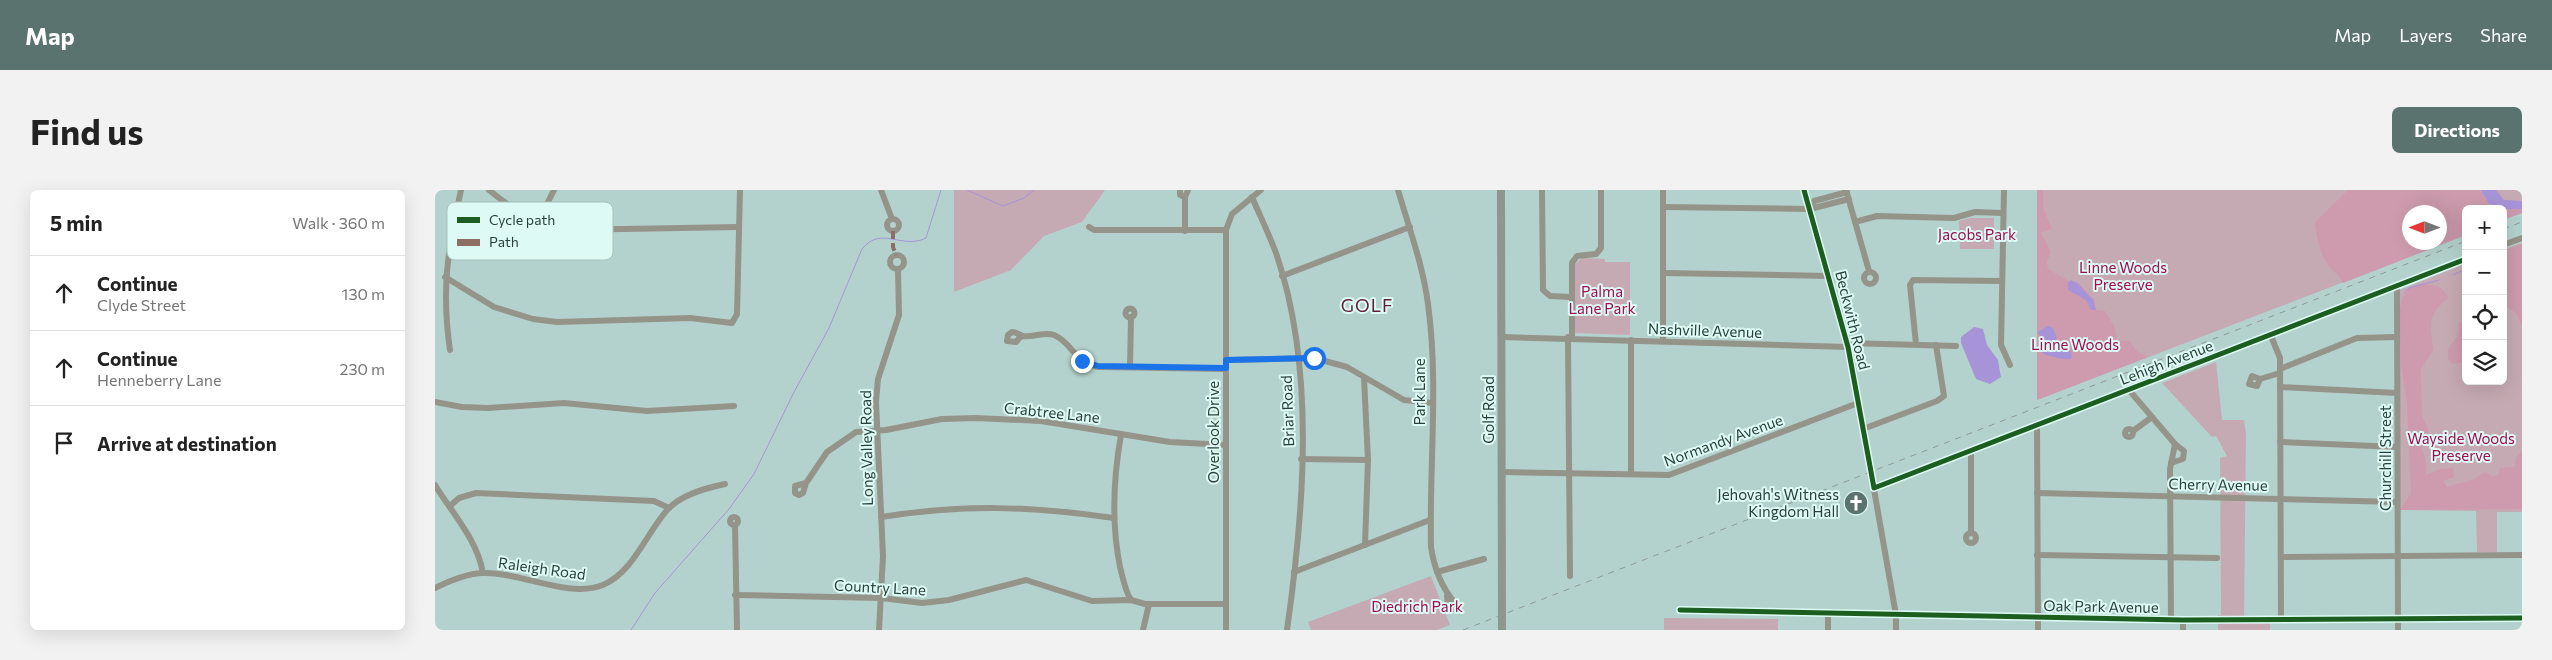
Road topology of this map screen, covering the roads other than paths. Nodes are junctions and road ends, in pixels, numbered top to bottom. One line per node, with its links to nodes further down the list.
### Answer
1 (489, 190): 19 (street)
2 (555, 190): 20 (street)
3 (740, 190): 26 (street)
4 (881, 190): 24 (street)
5 (1180, 190): 16 (street)
6 (1188, 190): 16 (street)
7 (1261, 190): 17 (street, Overlook Drive)
8 (1398, 190): 28 (street, Park Lane)
9 (1501, 190): 48 (main road, Golf Road)
10 (1542, 190): 44 (street)
11 (1601, 190): 44 (street)
12 (1663, 190): 21 (street)
13 (1804, 190): 22 (street, Beckwith Road)
14 (2003, 190): 23 (street)
15 (1847, 191): 18 (street); 22 (street)
16 (1185, 197): 31 (street)
17 (1252, 197): 30 (street, Overlook Drive); 40 (street, Briar Road)
18 (1849, 199): 22 (street); 25 (street)
19 (505, 202)
20 (549, 202)
21 (1663, 207): 22 (street); 38 (street)
22 (1810, 209): 41 (street, Beckwith Road)
23 (2002, 213): 25 (street); 42 (street)
24 (892, 219)
25 (1855, 222): 37 (street)
26 (739, 227): 29 (street); 39 (street)
27 (1089, 227): 31 (street)
28 (1410, 227): 40 (street); 70 (street, Park Lane)
29 (613, 230)
30 (1226, 230): 31 (street); 59 (street, Overlook Drive)
31 (1185, 231)
32 (2522, 238): 33 (street)
33 (2507, 244)
34 (447, 258): 39 (street)
35 (2462, 261): 43 (street, Lehigh Avenue)
36 (898, 269): 76 (street, Long Valley Road)
37 (1869, 271)
38 (1663, 273): 41 (street); 52 (street)
39 (445, 276): 57 (street)
40 (1283, 276): 58 (street, Briar Road)
41 (1829, 276): 54 (street, Beckwith Road)
42 (2001, 281): 53 (street); 60 (street)
43 (2397, 285): 47 (street, Lehigh Avenue); 49 (street, Churchill Street)
44 (1571, 297): 50 (street)
45 (1131, 317): 61 (street)
46 (1021, 336): 61 (street)
47 (2271, 336): 63 (street); 67 (street, Lehigh Avenue)
48 (1501, 337): 50 (street, Nashville Avenue); 87 (main road, Golf Road)
49 (2397, 337): 63 (street); 68 (street, Churchill Street)
50 (1570, 338): 51 (street, Nashville Avenue); 88 (street)
51 (1631, 340): 52 (street, Nashville Avenue); 89 (street)
52 (1663, 340): 54 (street, Nashville Avenue)
53 (1916, 344): 54 (street, Nashville Avenue); 55 (street, Nashville Avenue)
54 (1848, 345): 71 (street, Beckwith Road)
55 (1936, 345): 56 (street, Nashville Avenue); 75 (street)
56 (1956, 346)
57 (450, 350)
58 (1297, 358): 59 (street); 64 (street); 84 (street, Briar Road)
59 (1226, 360): 62 (street, Overlook Drive)
60 (2010, 364)
61 (1130, 367): 62 (street)
62 (1226, 368): 81 (street, Overlook Drive)
63 (2280, 371): 65 (street); 66 (street)
64 (1364, 378): 70 (street); 85 (street)
65 (2260, 379)
66 (2280, 387): 68 (street); 79 (street)
67 (2129, 390): 73 (street); 74 (street, Lehigh Avenue)
68 (2397, 393): 82 (street, Churchill Street)
69 (435, 402): 72 (street)
70 (1432, 403): 102 (street, Park Lane)
71 (1858, 403): 75 (street, Beckwith Road); 89 (street, Normandy Avenue)
72 (734, 406)
73 (2152, 417): 77 (street); 80 (street)
74 (2037, 425): 83 (street, Lehigh Avenue); 94 (street)
75 (1863, 429): 93 (street, Beckwith Road)
76 (876, 431): 78 (street, Crabtree Lane); 90 (street, Crabtree Lane); 100 (street, Long Valley Road)
77 (2133, 431)
78 (1121, 435): 81 (street, Crabtree Lane); 101 (street)
79 (2280, 442): 82 (street); 96 (street)
80 (2175, 444): 86 (street); 86 (street)
81 (1226, 445): 123 (street, Overlook Drive)
82 (2397, 447): 97 (street, Churchill Street)
83 (1971, 451): 93 (street, Lehigh Avenue); 104 (street)
84 (1301, 459): 85 (street); 113 (street, Briar Road)
85 (1368, 460): 105 (street)
86 (2171, 463): 95 (street)
87 (1502, 472): 88 (street, Normandy Avenue); 138 (main road, Golf Road)
88 (1568, 473): 89 (street, Normandy Avenue); 116 (street)
89 (1631, 474)
90 (806, 483)
91 (725, 484): 99 (street, Raleigh Road)
92 (435, 485): 98 (street)
93 (1874, 488): 126 (street, Beckwith Road)
94 (2037, 493): 95 (street, Cherry Avenue); 106 (street)
95 (2170, 496): 96 (street, Cherry Avenue); 110 (street)
96 (2281, 497): 97 (street, Cherry Avenue); 109 (street)
97 (2397, 502): 108 (street, Churchill Street)
98 (451, 506): 99 (street); 115 (street)
99 (669, 508): 115 (street, Raleigh Road)
100 (881, 517): 101 (street); 120 (street, Long Valley Road)
101 (1113, 518): 121 (street)
102 (1431, 520): 105 (street); 114 (street, Park Lane)
103 (735, 525): 118 (street)
104 (1971, 532)
105 (1365, 545): 113 (street)
106 (2037, 555): 110 (street); 127 (street)
107 (2522, 555): 108 (street)
108 (2397, 556): 109 (street); 132 (street, Churchill Street)
109 (2281, 557): 131 (street)
110 (2171, 558): 111 (street); 129 (street)
111 (2217, 558)
112 (1484, 559): 114 (street)
113 (1294, 572): 137 (street, Briar Road)
114 (1437, 572): 119 (street, Park Lane)
115 (483, 573): 117 (street, Raleigh Road)
116 (1569, 576)
117 (435, 588)
118 (735, 595): 120 (street, Country Lane); 133 (street)
119 (1447, 596)
120 (882, 598): 121 (street, Country Lane); 134 (street, Long Valley Road)
121 (1131, 600): 122 (street, Country Lane)
122 (1149, 604): 123 (street, Country Lane); 135 (street)
123 (1226, 604): 136 (street, Overlook Drive)
124 (1680, 610): 125 (street, Oak Park Avenue)
125 (1827, 613): 126 (street, Oak Park Avenue); 139 (street)
126 (1896, 615): 127 (street, Oak Park Avenue); 140 (street, Beckwith Road)
127 (2038, 617): 129 (street, Oak Park Avenue); 141 (street)
128 (2522, 618): 132 (street, Oak Park Avenue)
129 (2171, 620): 130 (street, Oak Park Avenue)
130 (2183, 620): 131 (street, Oak Park Avenue); 142 (street)
131 (2281, 620): 132 (street, Oak Park Avenue)
132 (2398, 620): 143 (street, Churchill Street)
133 (737, 630)
134 (879, 630)
135 (1143, 630)
136 (1226, 630)
137 (1287, 630)
138 (1502, 630)
139 (1827, 630)
140 (1896, 630)
141 (2038, 630)
142 (2183, 630)
143 (2398, 630)

